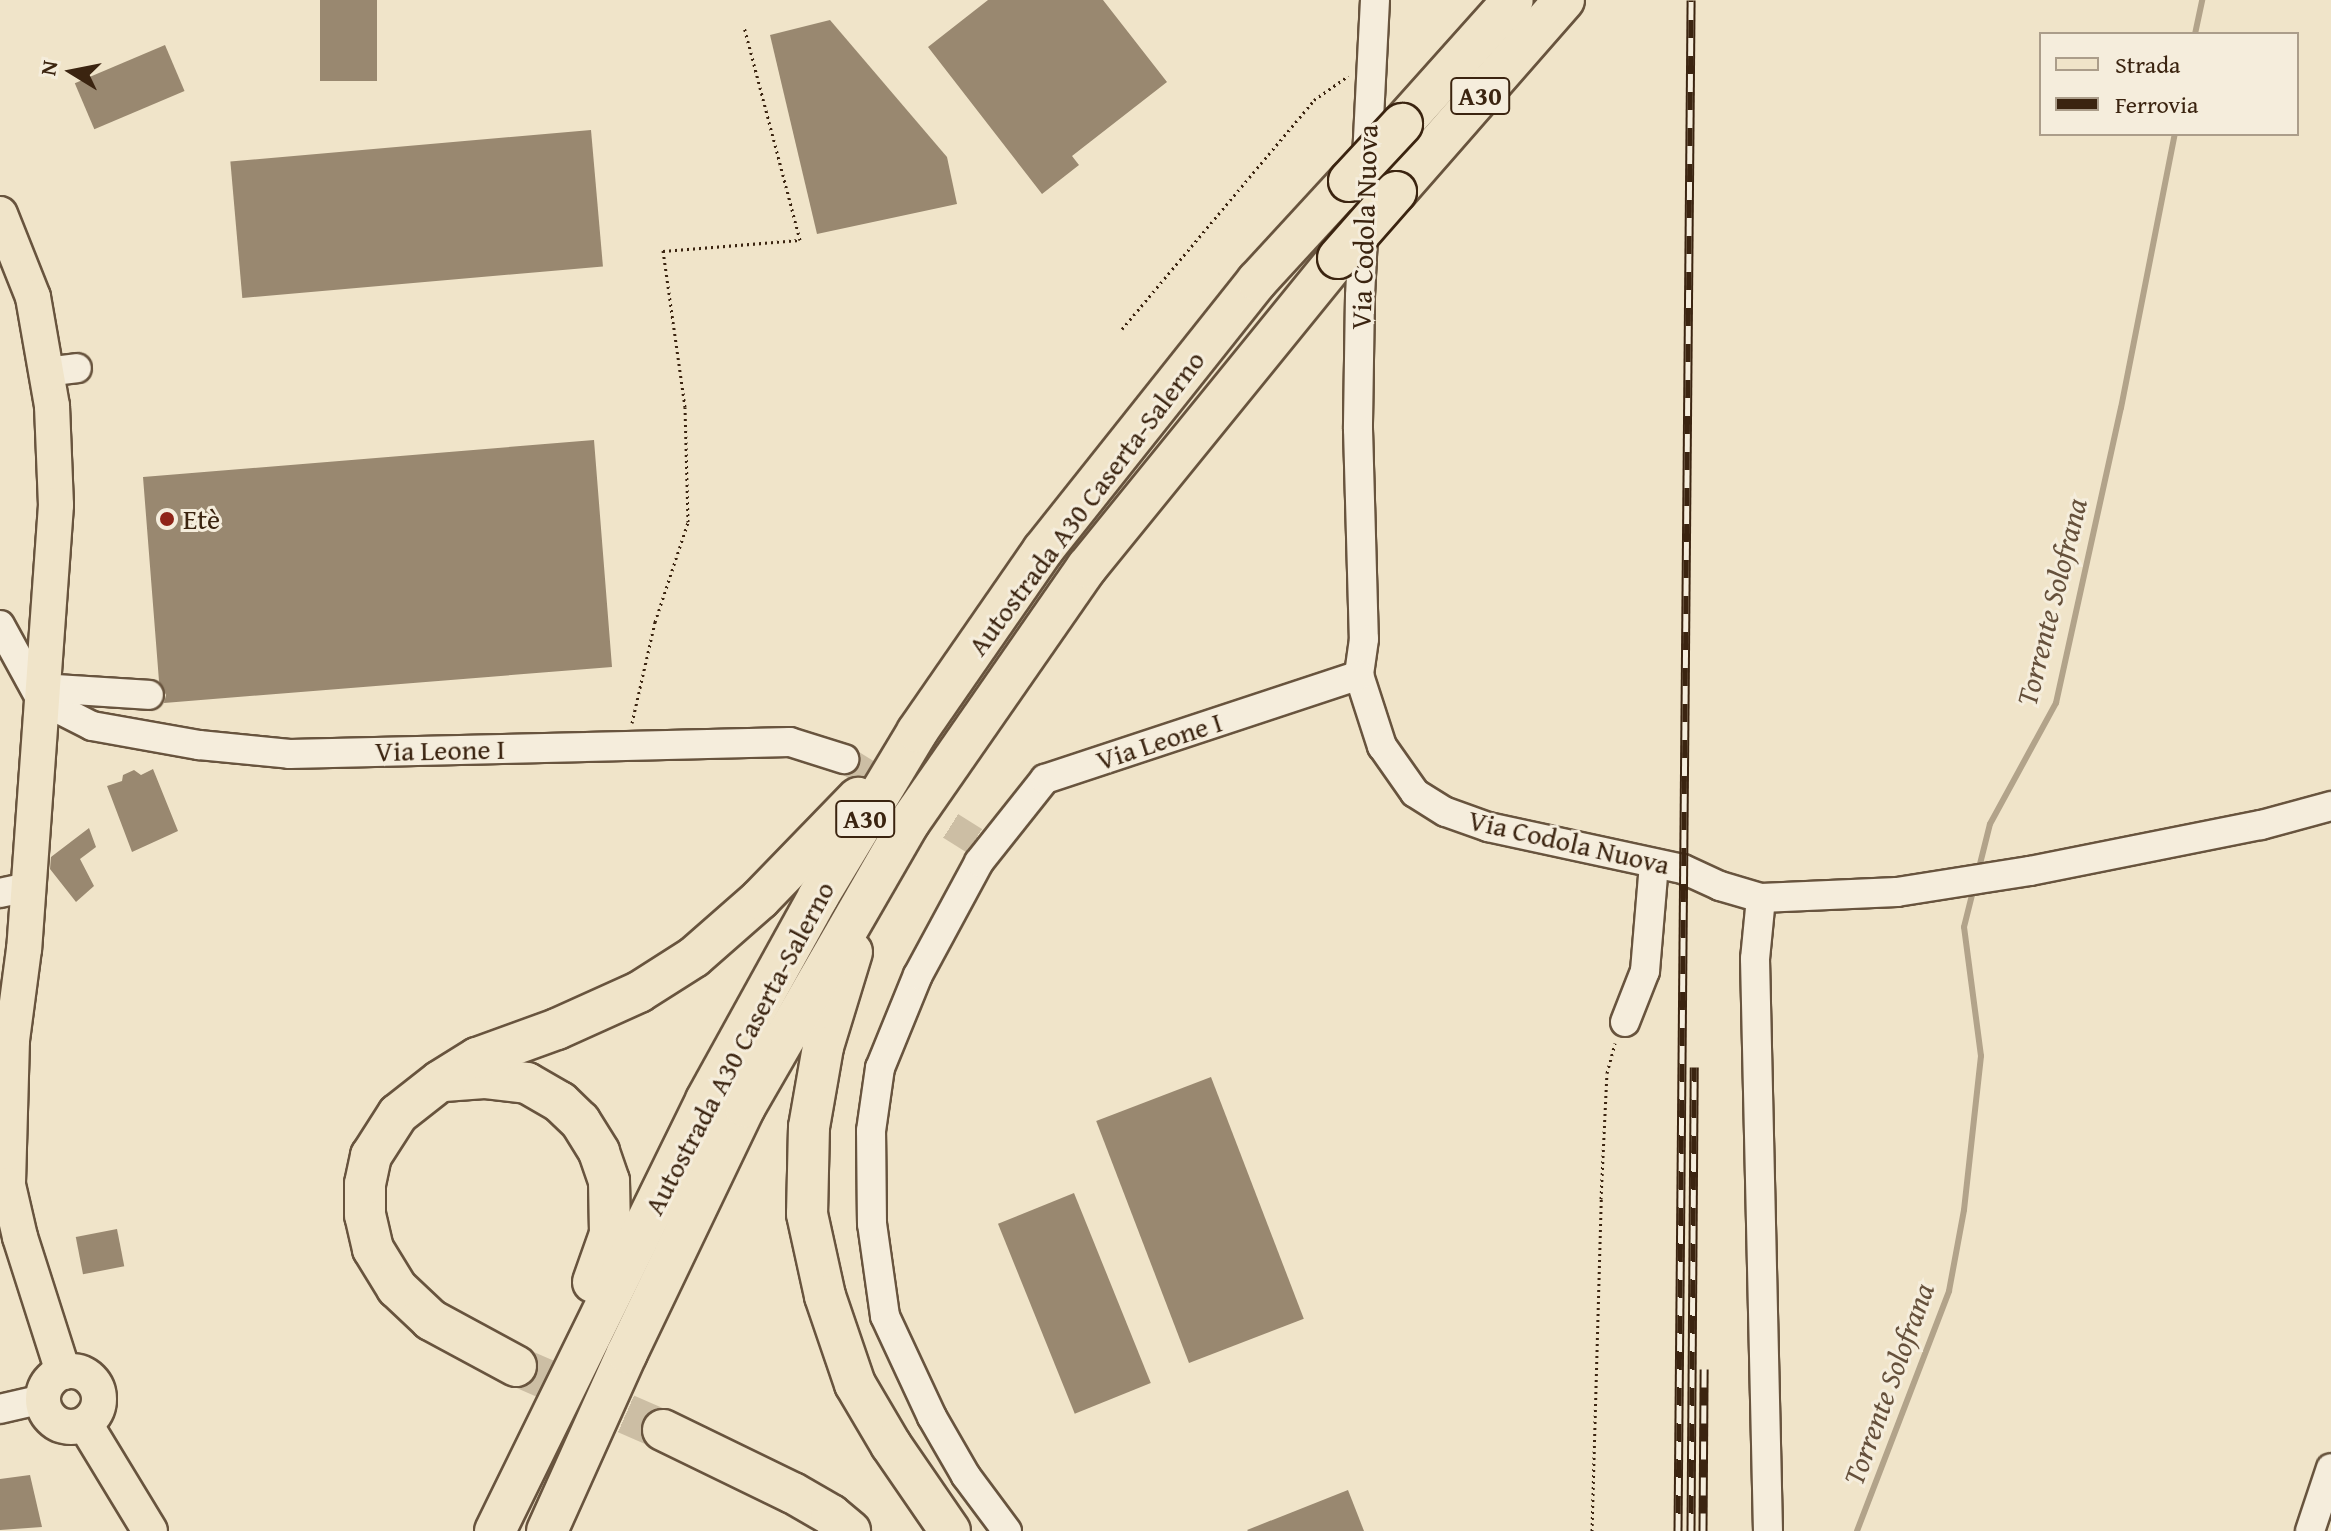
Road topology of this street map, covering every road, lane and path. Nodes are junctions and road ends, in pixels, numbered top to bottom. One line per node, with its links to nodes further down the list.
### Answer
1 (1375, 0): 5 (street, Via Codola Nuova)
2 (1513, 0): 12 (highway, Autostrada A30 Caserta-Salerno / A30, bridge)
3 (1564, 0): 16 (highway, Autostrada A30 Caserta-Salerno / A30, bridge)
4 (744, 26): 13 (path)
5 (1371, 68): 7 (path); 9 (street, Via Codola Nuova)
6 (0, 214): 10 (main road)
7 (1122, 329)
8 (0, 625): 10 (street)
9 (1359, 675): 17 (street, Via Codola Nuova); 35 (street, Via Leone I)
10 (42, 694): 11 (street); 13 (street, Via Leone I); 18 (main road)
11 (149, 695)
12 (917, 732): 21 (highway); 28 (highway, Autostrada A30 Caserta-Salerno / A30)
13 (627, 747): 14 (street, Via Leone I)
14 (844, 759)
15 (2331, 806): 19 (street, Via Codola Nuova)
16 (909, 823): 32 (highway, Autostrada A30 Caserta-Salerno / A30); 34 (highway)
17 (1654, 863): 19 (street, Via Codola Nuova); 20 (street)
18 (14, 890): 23 (main road)
19 (1761, 898): 37 (street)
20 (1625, 1022): 36 (path)
21 (440, 1081): 22 (highway); 28 (highway)
22 (516, 1366)
23 (63, 1372): 24 (main road); 26 (main road)
24 (43, 1399): 25 (street); 26 (main road)
25 (0, 1409)
26 (85, 1424): 30 (main road)
27 (663, 1430): 33 (highway)
28 (531, 1454): 31 (highway, Autostrada A30 Caserta-Salerno / A30)
29 (2331, 1468): 38 (street)
30 (150, 1531)
31 (495, 1531)
32 (547, 1531)
33 (850, 1531)
34 (950, 1531)
35 (1007, 1531)
36 (1592, 1531)
37 (1768, 1531)
38 (2310, 1531)

